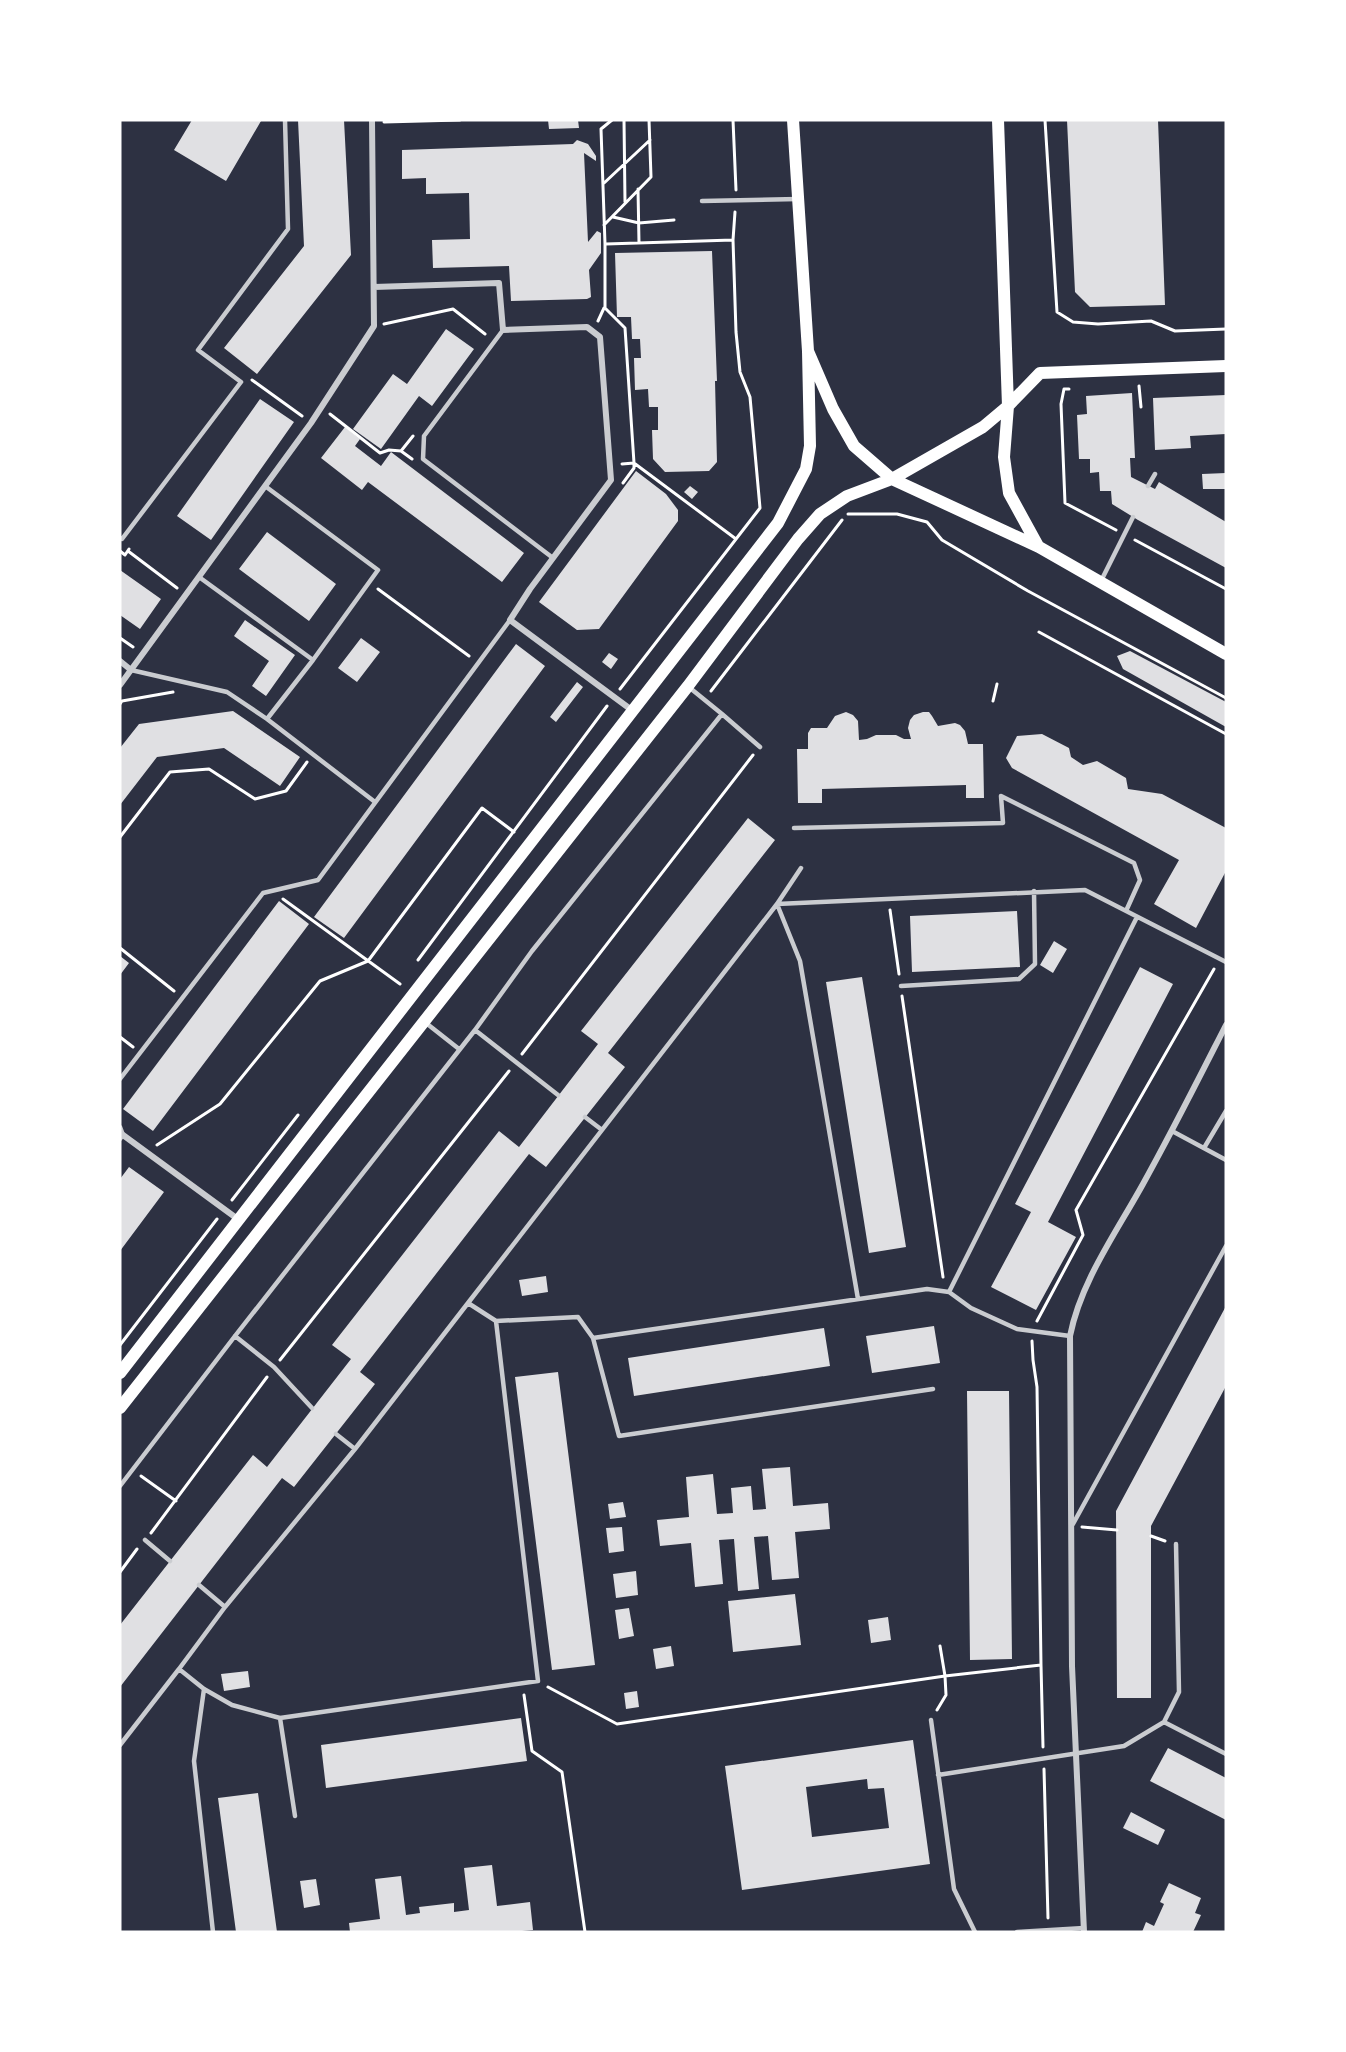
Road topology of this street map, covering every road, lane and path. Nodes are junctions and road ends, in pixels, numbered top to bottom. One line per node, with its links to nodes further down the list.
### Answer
1 (285, 120): 33 (lane)
2 (460, 120): 10 (path)
3 (612, 120): 13 (path)
4 (624, 120): 12 (path)
5 (649, 120): 11 (path)
6 (733, 120): 17 (path)
7 (793, 120): 15 (main road)
8 (998, 120): 36 (main road)
9 (1045, 120): 28 (path)
10 (372, 121): 26 (street)
11 (650, 140): 12 (path); 14 (path)
12 (625, 164): 13 (path); 18 (path)
13 (603, 185): 22 (path)
14 (638, 189): 18 (path); 21 (path)
15 (799, 199): 17 (lane); 31 (main road)
16 (702, 201): 17 (lane)
17 (736, 201): 23 (path)
18 (625, 203): 19 (path)
19 (613, 216): 21 (path); 22 (path)
20 (674, 220): 21 (path)
21 (639, 223): 24 (path)
22 (604, 225): 25 (path)
23 (733, 240): 24 (path); 47 (path)
24 (639, 243): 25 (path)
25 (605, 244): 47 (path)
26 (374, 287): 27 (street); 29 (street)
27 (374, 326): 30 (path); 37 (street)
28 (1226, 329)
29 (503, 330): 30 (lane); 50 (street)
30 (495, 341): 50 (lane)
31 (808, 351): 41 (main road); 72 (main road)
32 (1226, 366): 36 (main road)
33 (241, 382): 37 (path); 46 (lane)
34 (1149, 386): 38 (path)
35 (1075, 389): 45 (path)
36 (1008, 406): 41 (main road); 48 (main road)
37 (321, 407): 39 (path); 42 (street)
38 (1141, 407)
39 (414, 433)
40 (1155, 474): 43 (lane)
41 (892, 479): 48 (main road); 65 (main road)
42 (265, 486): 51 (street); 53 (lane)
43 (1149, 486)
44 (1133, 517): 45 (lane)
45 (1124, 534): 52 (lane); 55 (path)
46 (120, 538)
47 (736, 539): 67 (path)
48 (1039, 547): 52 (main road)
49 (128, 552): 54 (path)
50 (553, 558): 56 (street)
51 (199, 577): 59 (lane); 62 (street)
52 (1101, 581): 58 (main road)
53 (369, 583): 59 (lane); 61 (path)
54 (178, 589)
55 (1226, 589)
56 (510, 620): 61 (lane); 67 (street)
57 (1039, 632): 75 (path)
58 (1226, 654)
59 (313, 660): 74 (lane)
60 (120, 661): 62 (street)
61 (478, 662): 78 (lane)
62 (131, 670): 64 (street); 66 (lane)
63 (997, 684): 70 (path)
64 (120, 685)
65 (688, 686): 69 (lane); 97 (main road)
66 (205, 687): 71 (path); 74 (lane)
67 (614, 697): 72 (street); 80 (path)
68 (1226, 698): 69 (path)
69 (704, 699): 73 (lane)
70 (993, 701)
71 (120, 704)
72 (633, 711): 115 (main road)
73 (722, 714): 76 (lane); 99 (lane)
74 (267, 719): 77 (lane)
75 (1226, 734)
76 (760, 747): 101 (path)
77 (313, 754): 78 (lane); 81 (path)
78 (375, 802): 83 (lane)
79 (795, 828): 87 (lane)
80 (514, 832): 91 (path); 93 (path)
81 (120, 837)
82 (801, 868): 86 (lane)
83 (272, 891): 91 (path); 96 (lane)
84 (1034, 891): 85 (lane); 87 (lane); 95 (lane)
85 (888, 898): 86 (lane); 95 (path)
86 (777, 904): 108 (lane); 118 (lane)
87 (1126, 911): 88 (lane)
88 (1137, 917): 90 (lane); 117 (lane)
89 (120, 948): 96 (path)
90 (1220, 959): 92 (lane); 121 (path)
91 (368, 961): 94 (path); 112 (path)
92 (1226, 962)
93 (414, 965)
94 (400, 984)
95 (901, 986): 117 (path)
96 (183, 997): 102 (lane)
97 (424, 1022): 100 (lane); 129 (main road)
98 (1226, 1025): 109 (street)
99 (475, 1030): 100 (lane); 101 (lane)
100 (459, 1049): 122 (lane)
101 (516, 1062): 103 (lane); 126 (path)
102 (120, 1079)
103 (558, 1095)
104 (1226, 1111): 111 (lane)
105 (298, 1115): 114 (path)
106 (585, 1117): 108 (lane)
107 (120, 1127): 110 (lane)
108 (602, 1130): 119 (lane)
109 (1172, 1131): 111 (lane); 123 (street)
110 (122, 1137): 112 (street)
111 (1204, 1148): 113 (lane)
112 (147, 1151): 114 (street)
113 (1226, 1160)
114 (225, 1209): 115 (street); 125 (path)
115 (239, 1220): 127 (main road)
116 (1226, 1246): 136 (lane)
117 (947, 1291): 118 (lane); 121 (lane)
118 (858, 1299): 124 (lane)
119 (468, 1303): 120 (lane); 132 (lane)
120 (496, 1321): 124 (lane); 148 (lane)
121 (1031, 1330): 123 (lane); 145 (path)
122 (235, 1336): 126 (lane); 133 (lane)
123 (1070, 1336): 136 (street)
124 (593, 1338): 128 (lane)
125 (120, 1345)
126 (274, 1368): 130 (lane); 135 (path)
127 (120, 1373)
128 (933, 1389)
129 (120, 1408)
130 (312, 1408)
131 (336, 1434): 132 (lane)
132 (355, 1449): 143 (lane)
133 (133, 1470): 134 (lane); 135 (path)
134 (120, 1486)
135 (176, 1501): 138 (path)
136 (1071, 1526): 137 (path); 155 (street)
137 (1116, 1530)
138 (145, 1540): 140 (lane); 141 (path)
139 (1176, 1544): 153 (lane)
140 (170, 1561)
141 (120, 1572)
142 (199, 1585): 143 (lane)
143 (225, 1607): 146 (lane)
144 (940, 1646): 147 (path)
145 (1041, 1665): 147 (path); 157 (path)
146 (179, 1669): 150 (lane); 154 (lane)
147 (945, 1676): 148 (path); 152 (path)
148 (538, 1681): 149 (lane)
149 (522, 1684): 151 (lane); 163 (path)
150 (204, 1689): 151 (lane); 162 (lane)
151 (280, 1718): 159 (lane)
152 (931, 1720): 158 (lane)
153 (1164, 1722): 155 (lane); 156 (lane)
154 (120, 1745)
155 (1076, 1752): 157 (lane); 161 (street)
156 (1226, 1754)
157 (1044, 1758): 158 (lane); 160 (path)
158 (938, 1774): 164 (lane)
159 (295, 1816)
160 (1049, 1930): 161 (lane); 165 (lane)
161 (1084, 1930)
162 (213, 1932)
163 (585, 1932)
164 (975, 1932)
165 (1017, 1932)

